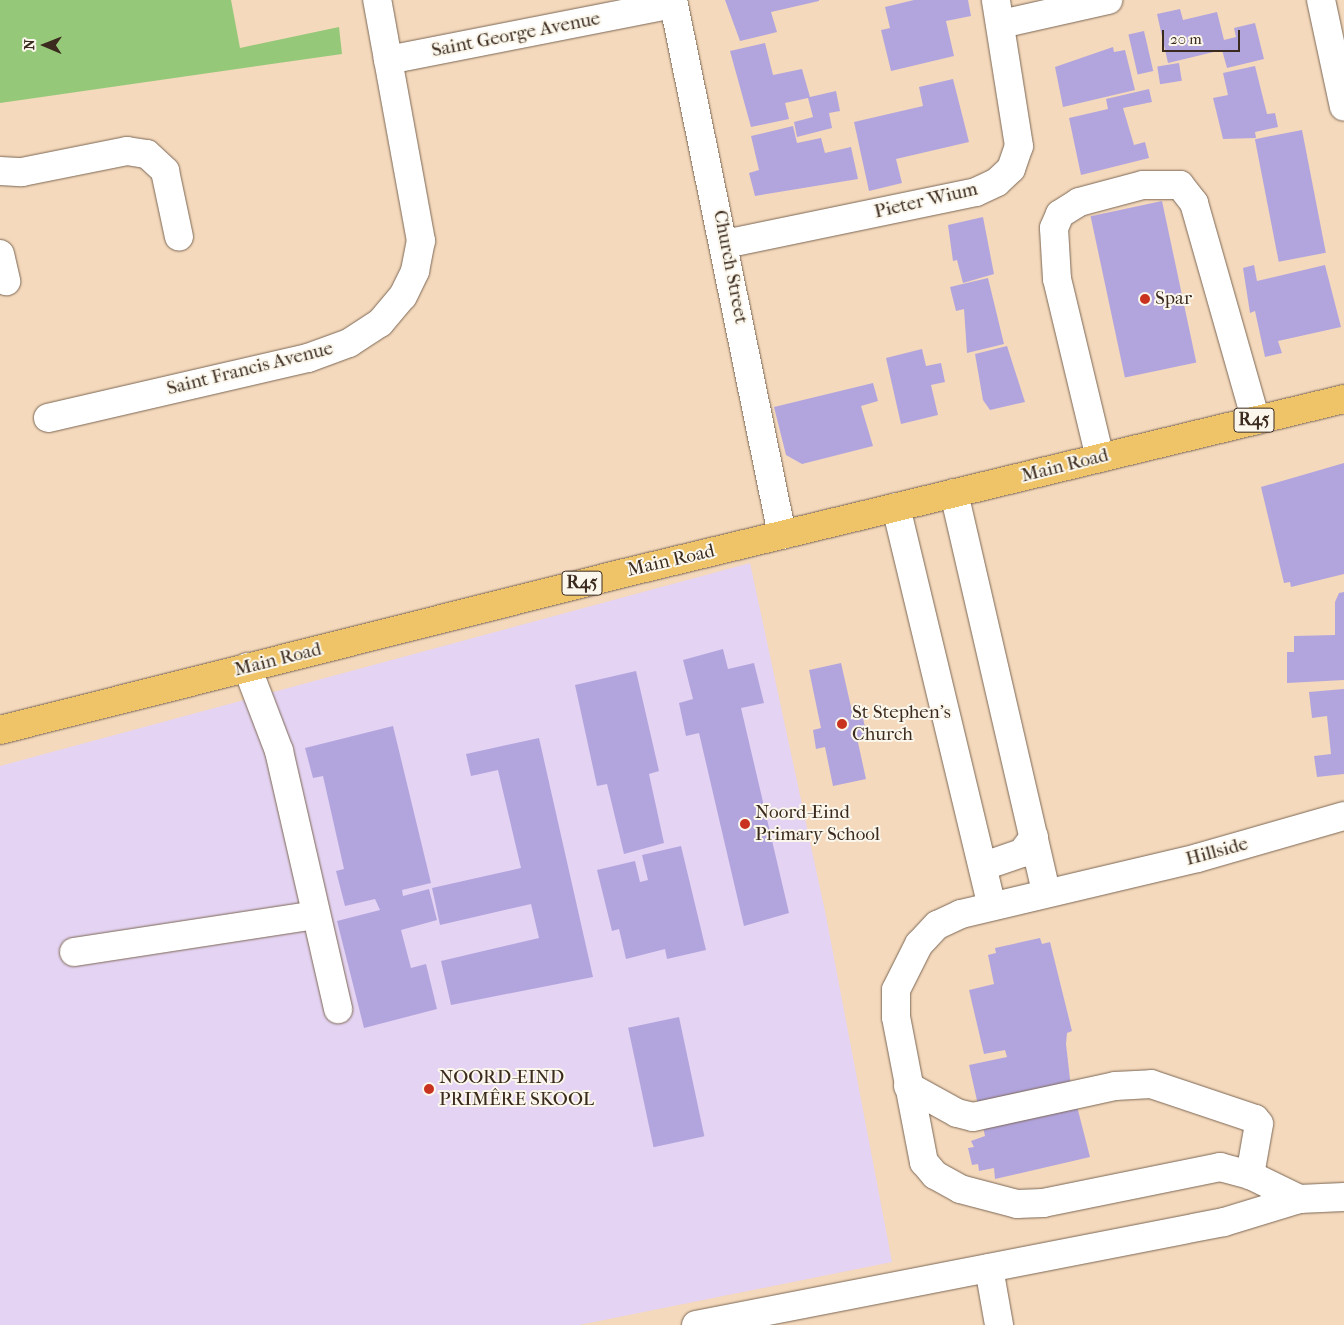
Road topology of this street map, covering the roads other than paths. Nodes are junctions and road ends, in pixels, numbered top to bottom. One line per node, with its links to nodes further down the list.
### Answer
1 (377, 0): 6 (street, Saint Francis Avenue)
2 (1108, 0): 5 (street)
3 (1321, 0): 7 (street)
4 (673, 2): 6 (street, Saint George Avenue); 10 (street, Church Street)
5 (998, 12): 10 (street, Pieter Wium)
6 (388, 60): 14 (street, Saint Francis Avenue)
7 (1344, 102)
8 (0, 171): 9 (street)
9 (179, 237)
10 (725, 244): 19 (street, Church Street)
11 (0, 254): 12 (street)
12 (6, 282)
13 (1344, 399): 15 (main road, Main Road / R45)
14 (48, 418)
15 (1256, 420): 16 (main road, Main Road / R45); 16 (street)
16 (1100, 458): 17 (main road, Main Road / R45)
17 (954, 493): 18 (main road, Main Road / R45); 23 (street)
18 (896, 507): 19 (main road, Main Road / R45); 24 (street)
19 (782, 535): 20 (main road, Main Road / R45)
20 (247, 667): 21 (main road, Main Road / R45); 27 (street)
21 (0, 730)
22 (1344, 816): 25 (street, Hillside)
23 (1034, 837): 24 (street); 25 (street)
24 (984, 866): 26 (street)
25 (1046, 892): 26 (street, Hillside)
26 (992, 906): 30 (street, Hillside)
27 (315, 915): 28 (street); 29 (street)
28 (74, 952)
29 (338, 1009)
30 (908, 1086): 31 (street, Hillside); 31 (street)
31 (1250, 1175): 33 (street, Hillside)
32 (1344, 1197): 33 (street)
33 (1299, 1199): 34 (street)
34 (989, 1268): 35 (street); 36 (street)
35 (696, 1325)
36 (999, 1325)

